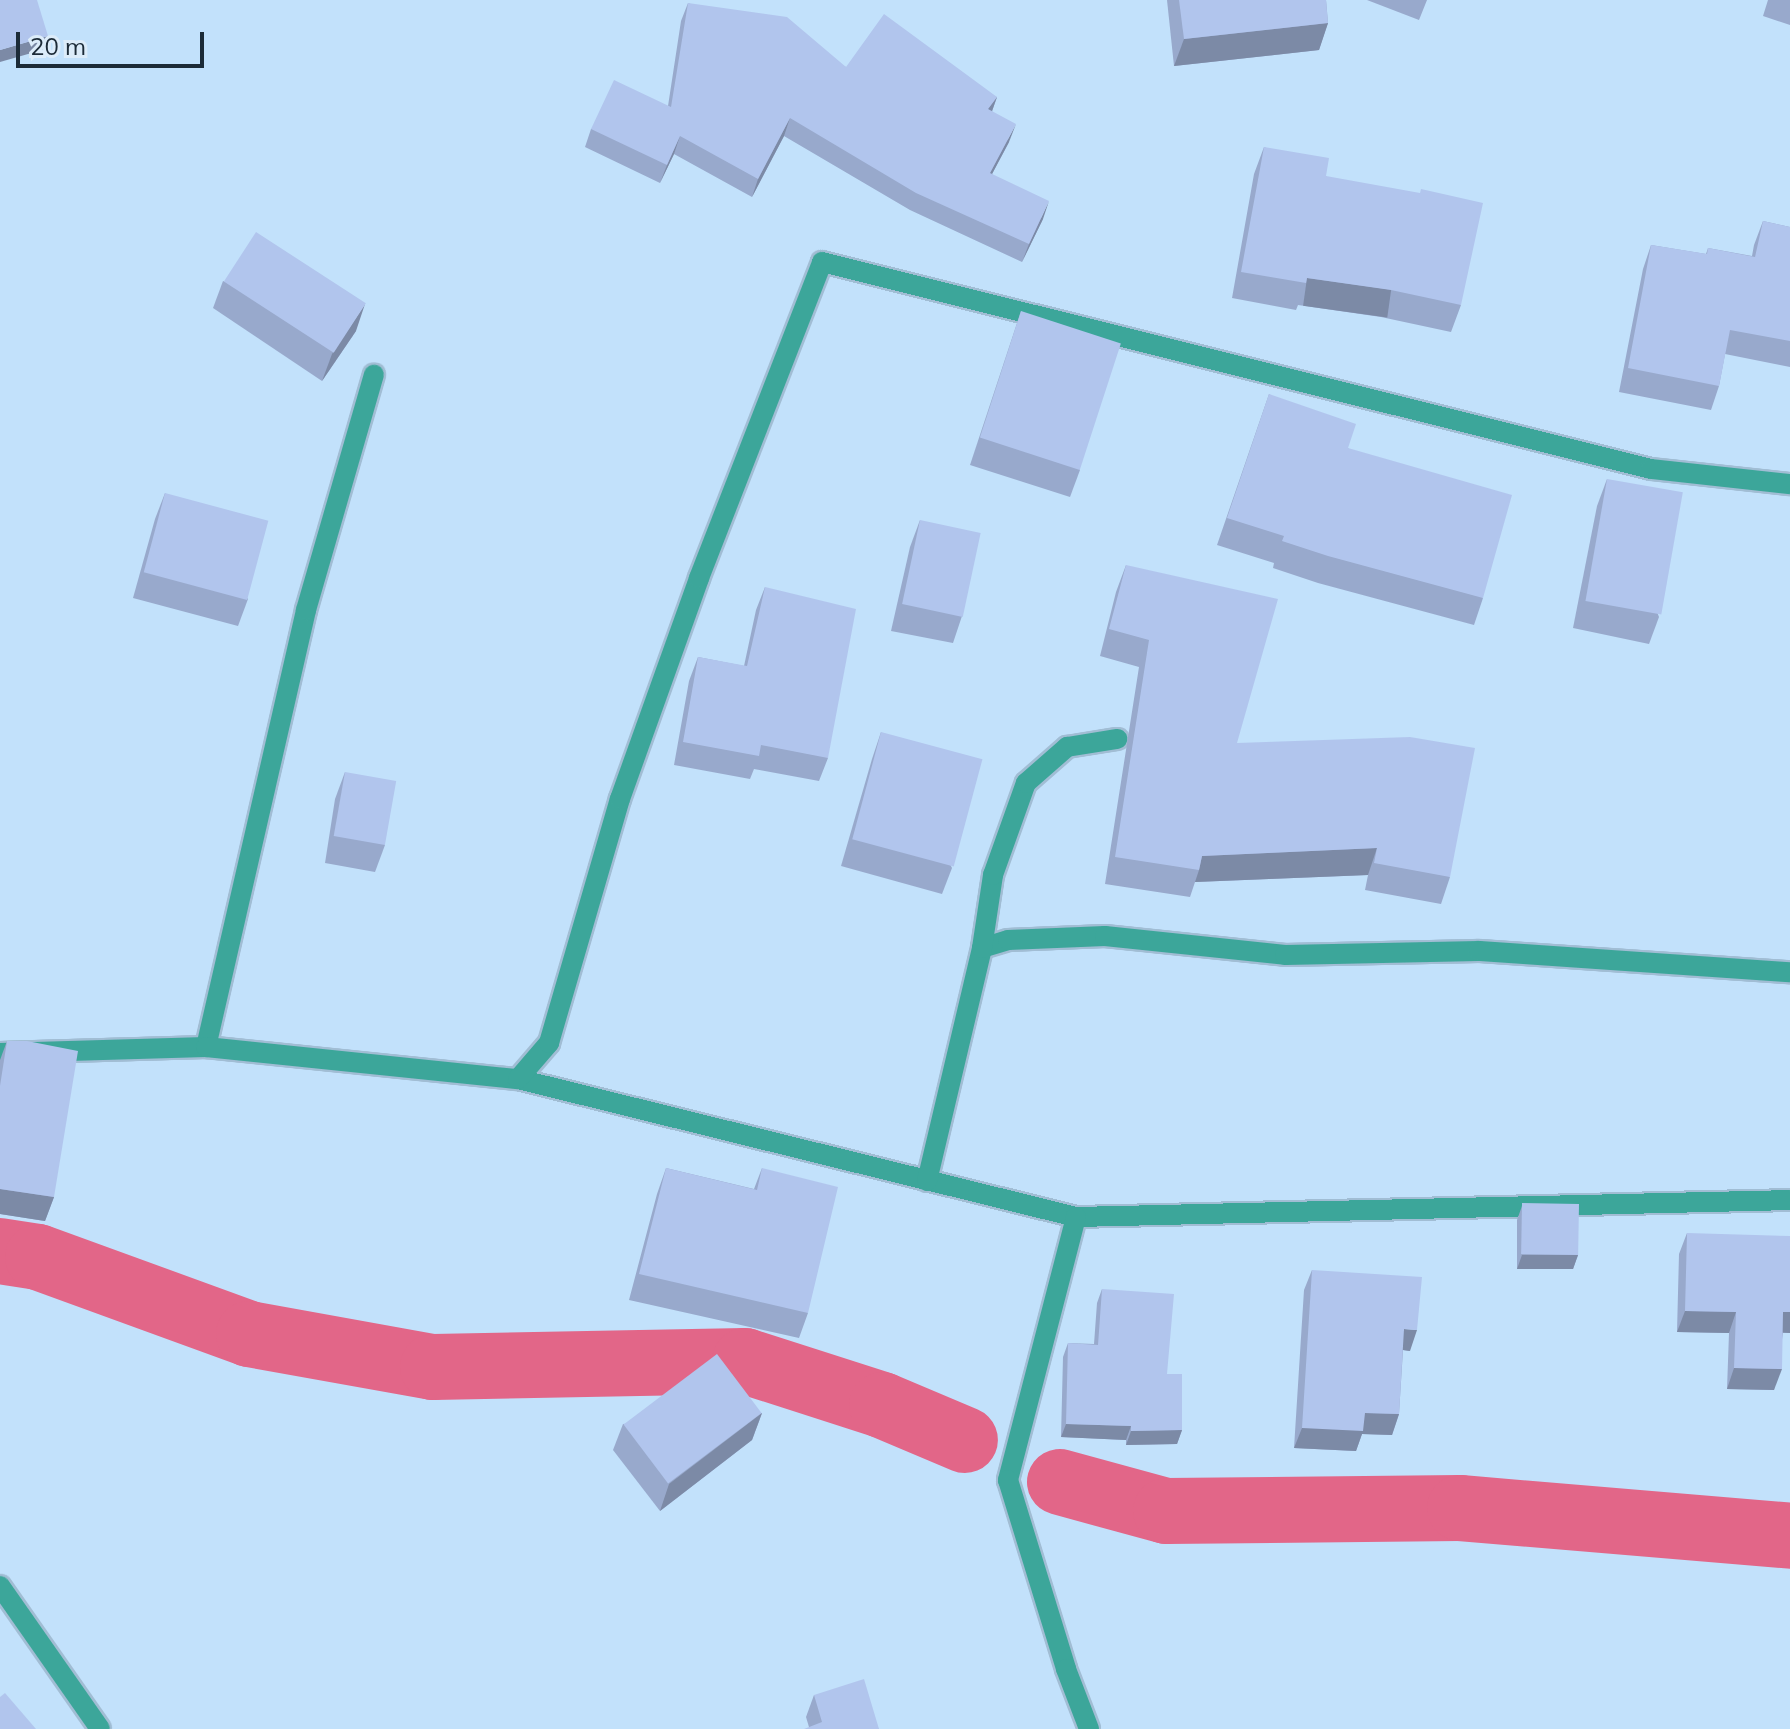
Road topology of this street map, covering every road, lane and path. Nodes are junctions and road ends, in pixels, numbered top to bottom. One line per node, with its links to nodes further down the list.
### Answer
1 (374, 375): 6 (street)
2 (1790, 484): 8 (street)
3 (1117, 739): 4 (street)
4 (982, 948): 5 (street); 9 (street)
5 (1790, 972)
6 (206, 1047): 7 (street); 8 (street)
7 (0, 1053)
8 (518, 1079): 9 (street)
9 (927, 1181): 11 (street)
10 (1790, 1200): 11 (street)
11 (1076, 1217): 14 (street)
12 (0, 1586): 13 (street)
13 (100, 1729)
14 (1089, 1729)

